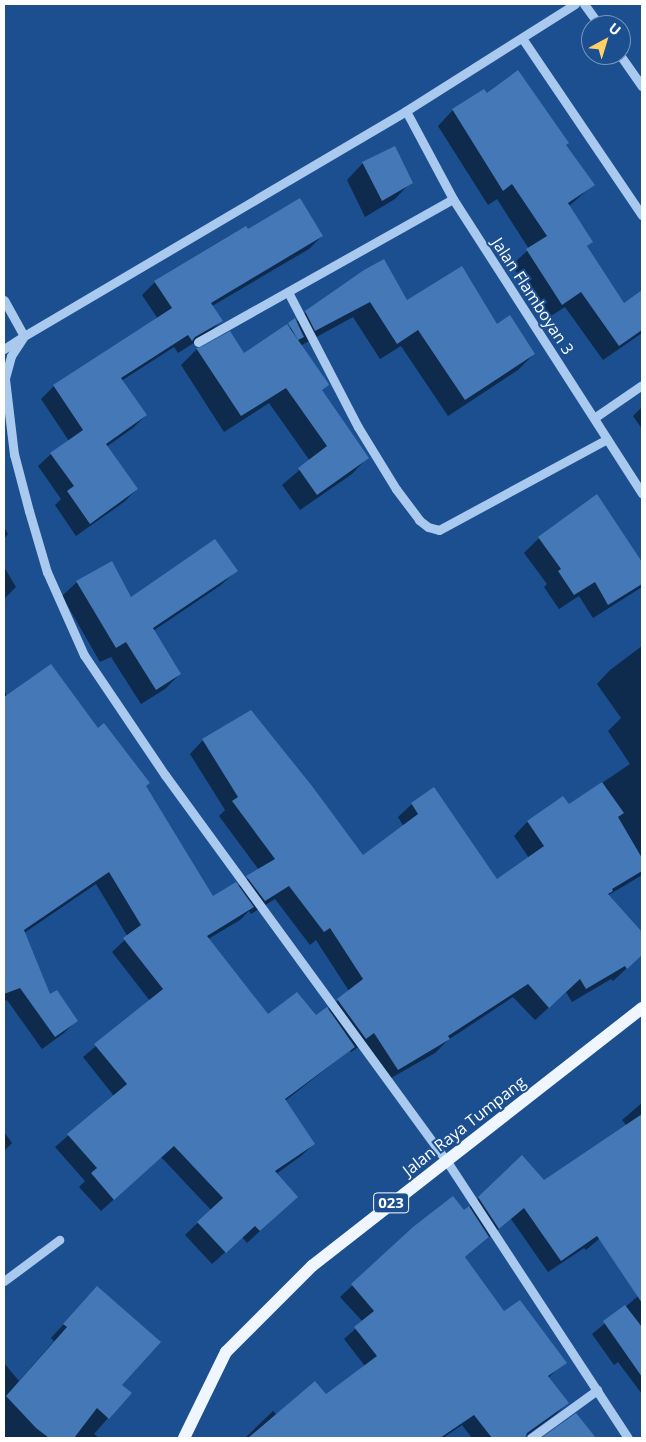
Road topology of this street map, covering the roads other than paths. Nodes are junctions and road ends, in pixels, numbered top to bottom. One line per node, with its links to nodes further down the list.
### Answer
1 (575, 4): 4 (street)
2 (584, 4): 3 (street)
3 (592, 15)
4 (522, 38): 7 (street); 9 (street)
5 (627, 65): 6 (street)
6 (642, 86)
7 (406, 111): 8 (street, Jalan Flamboyan 3); 12 (street)
8 (453, 199): 10 (street); 16 (street, Jalan Flamboyan 3)
9 (642, 215)
10 (288, 292): 13 (street); 17 (street)
11 (4, 300): 12 (street)
12 (24, 336): 14 (street); 21 (street)
13 (198, 342)
14 (4, 348)
15 (642, 385): 16 (street)
16 (594, 418): 17 (street, Jalan Flamboyan 3)
17 (607, 439): 18 (street, Jalan Flamboyan 3)
18 (639, 480): 19 (street, Jalan Flamboyan 3)
19 (642, 493)
20 (642, 1010): 21 (main road, Jalan Raya Tumpang / 023)
21 (446, 1160): 24 (street); 25 (main road, Jalan Raya Tumpang / 023)
22 (59, 1240): 23 (street)
23 (4, 1281)
24 (596, 1390): 26 (street); 27 (street)
25 (184, 1438)
26 (531, 1438)
27 (628, 1438)

